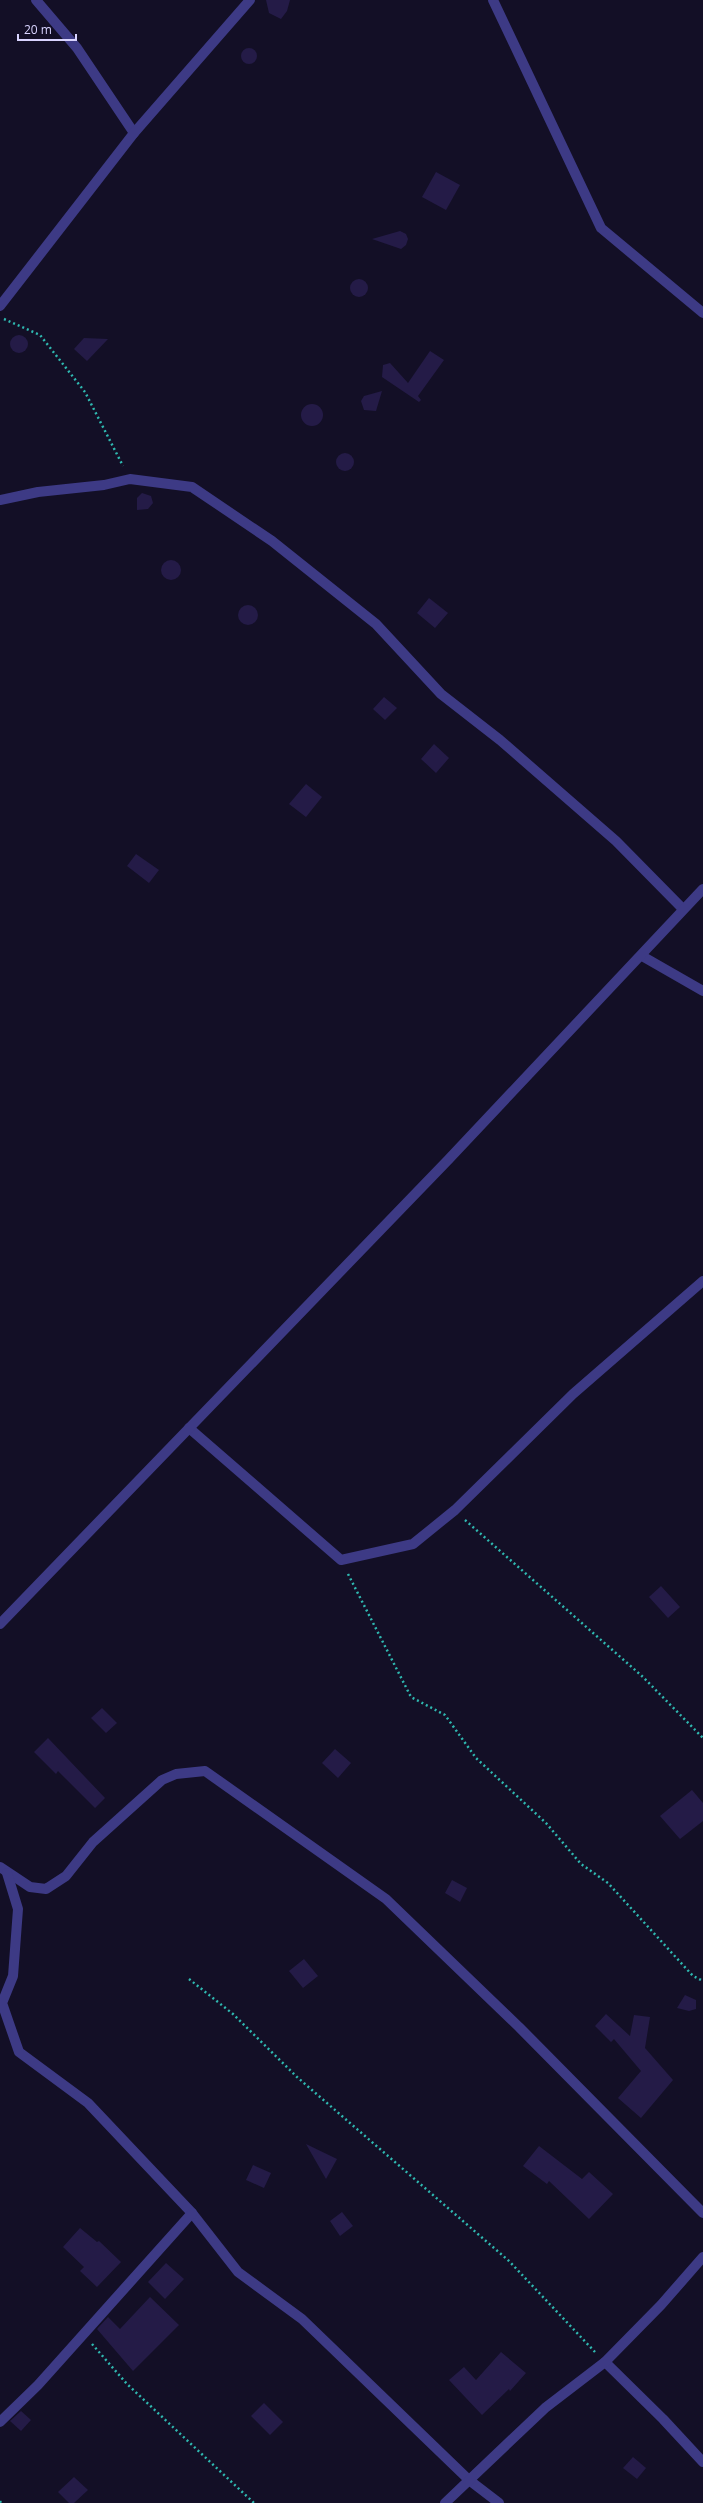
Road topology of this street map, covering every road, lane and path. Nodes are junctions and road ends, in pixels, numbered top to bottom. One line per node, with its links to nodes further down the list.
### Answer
1 (36, 0): 4 (street)
2 (250, 0): 4 (street)
3 (493, 0): 6 (street)
4 (134, 133): 5 (street)
5 (0, 306)
6 (703, 313)
7 (0, 318): 8 (path)
8 (130, 479): 9 (street); 11 (street)
9 (0, 500)
10 (703, 888): 11 (street)
11 (682, 908): 12 (street)
12 (642, 956): 13 (street); 15 (street)
13 (703, 991)
14 (703, 1281): 16 (street)
15 (189, 1428): 17 (street); 18 (street)
16 (455, 1510): 17 (street); 19 (path)
17 (341, 1560): 22 (path)
18 (0, 1624)
19 (703, 1738)
20 (3, 1870): 23 (street); 24 (street)
21 (189, 1979): 27 (path)
22 (703, 1980)
23 (192, 2213): 26 (street); 30 (street)
24 (703, 2213)
25 (703, 2257): 27 (street)
26 (83, 2333): 28 (street); 31 (path)
27 (605, 2362): 29 (street); 30 (street)
28 (0, 2422)
29 (703, 2462)
30 (469, 2480): 32 (street); 33 (street)
31 (254, 2503)
32 (445, 2503)
33 (499, 2503)

